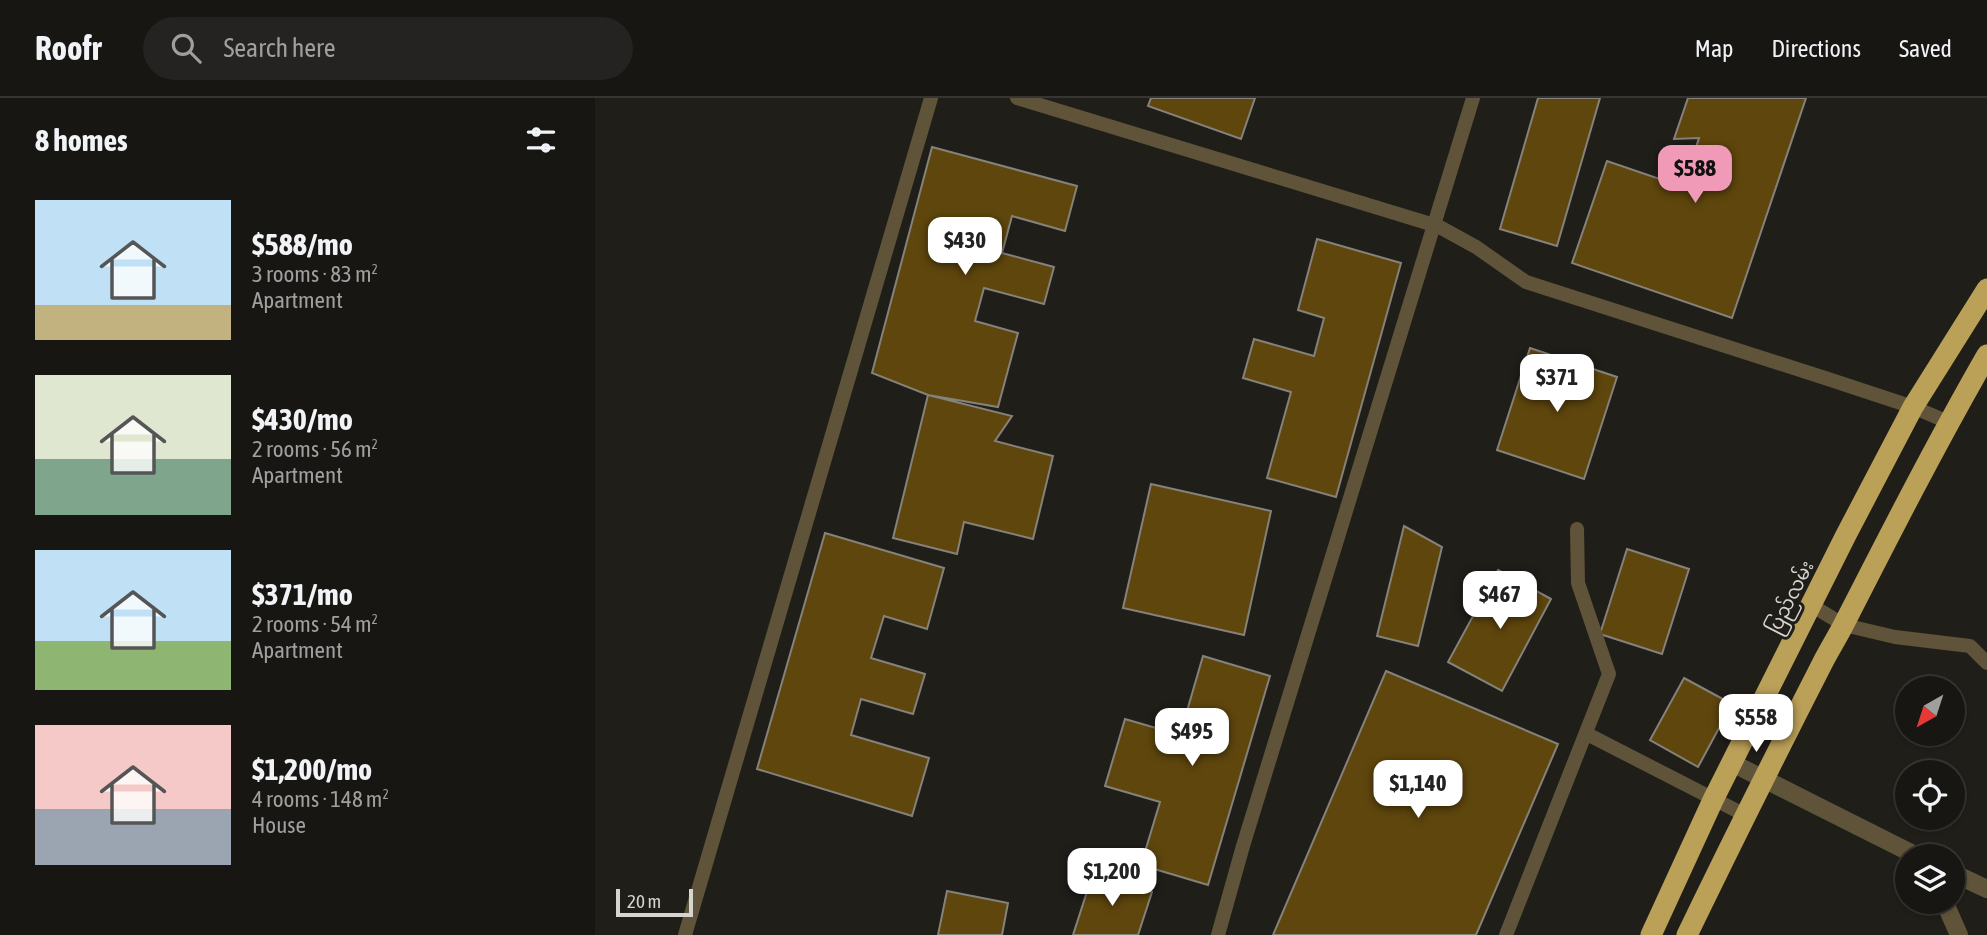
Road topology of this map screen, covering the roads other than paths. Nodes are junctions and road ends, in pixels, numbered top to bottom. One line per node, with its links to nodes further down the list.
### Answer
1 (931, 98): 22 (lane)
2 (1017, 98): 4 (lane)
3 (1473, 98): 4 (lane)
4 (1435, 225): 7 (lane); 23 (lane)
5 (1987, 289): 7 (highway, ပြည်လမ်း)
6 (1987, 355): 8 (highway)
7 (1913, 407): 8 (lane); 10 (highway, ပြည်လမ်း)
8 (1948, 422): 11 (highway)
9 (1577, 529): 13 (lane)
10 (1811, 605): 11 (lane); 14 (highway, ပြည်လမ်း)
11 (1844, 625): 12 (lane); 15 (highway)
12 (1987, 663)
13 (1587, 734): 16 (lane); 24 (lane)
14 (1731, 763): 15 (street); 16 (highway, ပြည်လမ်း)
15 (1763, 779): 17 (highway); 18 (street)
16 (1713, 800): 17 (lane); 25 (highway, ပြည်လမ်း)
17 (1745, 815): 26 (highway)
18 (1895, 845)
19 (1965, 879): 20 (street)
20 (1987, 889)
21 (1950, 914): 27 (street)
22 (685, 935)
23 (1218, 935)
24 (1506, 935)
25 (1651, 935)
26 (1688, 935)
27 (1959, 935)

